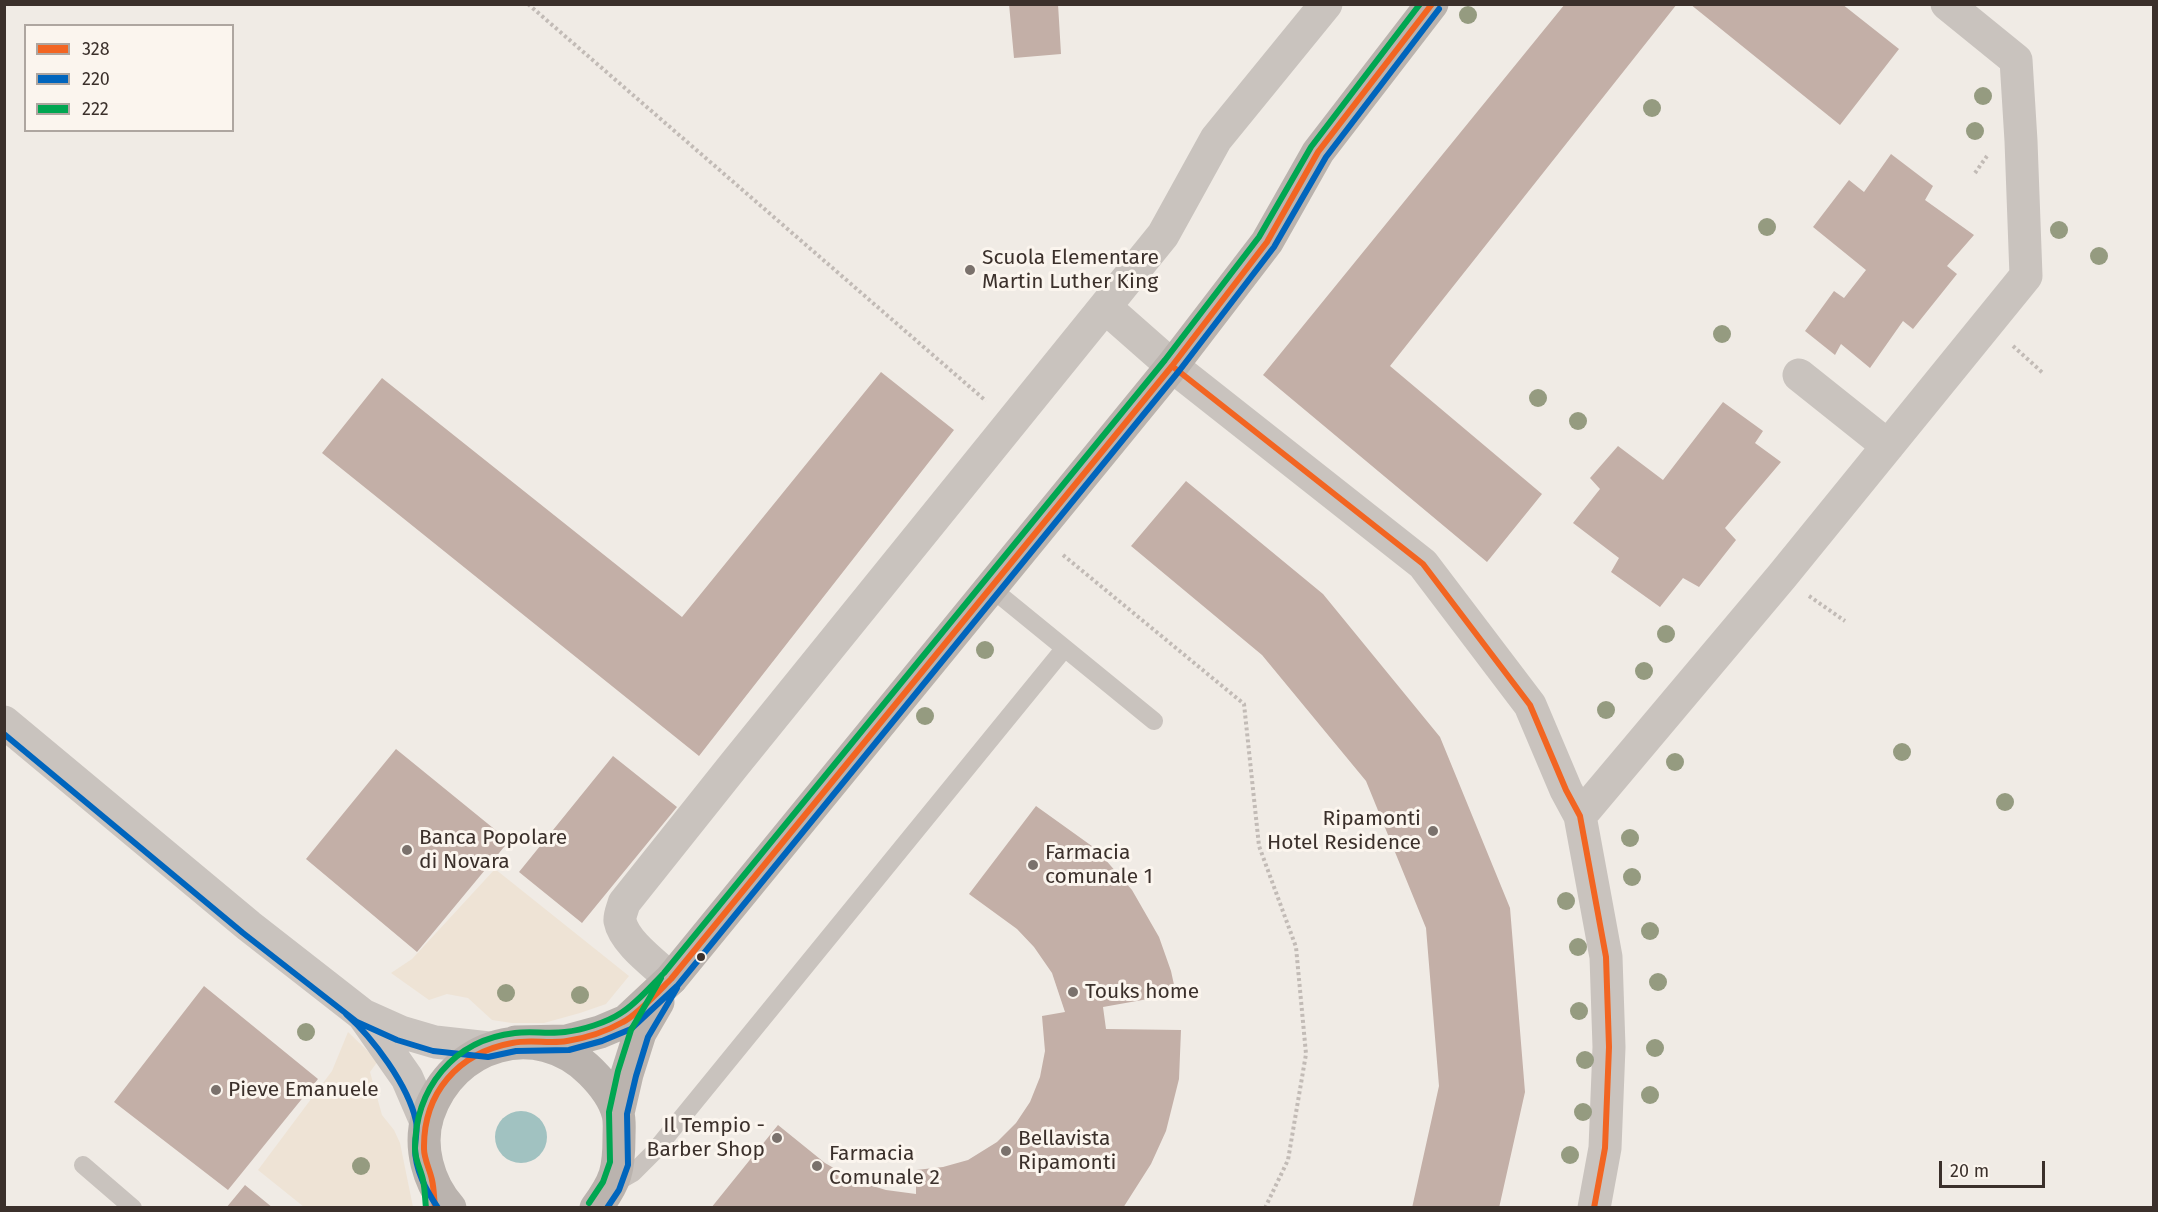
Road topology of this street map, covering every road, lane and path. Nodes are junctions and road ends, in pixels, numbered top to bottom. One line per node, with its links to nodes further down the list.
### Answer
1 (528, 4): 8 (path)
2 (1326, 4): 5 (street)
3 (1432, 4): 6 (street)
4 (1947, 4): 9 (street)
5 (1105, 307): 6 (street); 8 (street)
6 (1172, 366): 10 (street); 15 (street)
7 (1799, 375): 9 (street)
8 (1012, 423): 16 (street)
9 (1888, 446): 15 (street)
10 (1036, 533): 11 (street); 26 (path)
11 (991, 588): 12 (lane); 16 (street)
12 (1064, 649): 13 (lane); 23 (lane)
13 (1154, 721)
14 (4, 722): 17 (street)
15 (1580, 816): 27 (street)
16 (670, 979): 18 (street); 19 (street)
17 (363, 1015): 18 (street); 20 (street)
18 (502, 1045): 19 (street); 20 (street)
19 (618, 1113): 23 (street)
20 (426, 1122): 22 (street)
21 (83, 1165): 24 (lane)
22 (434, 1194): 25 (street)
23 (603, 1197)
24 (133, 1208)
25 (450, 1208)
26 (1265, 1208)
27 (1594, 1208)

